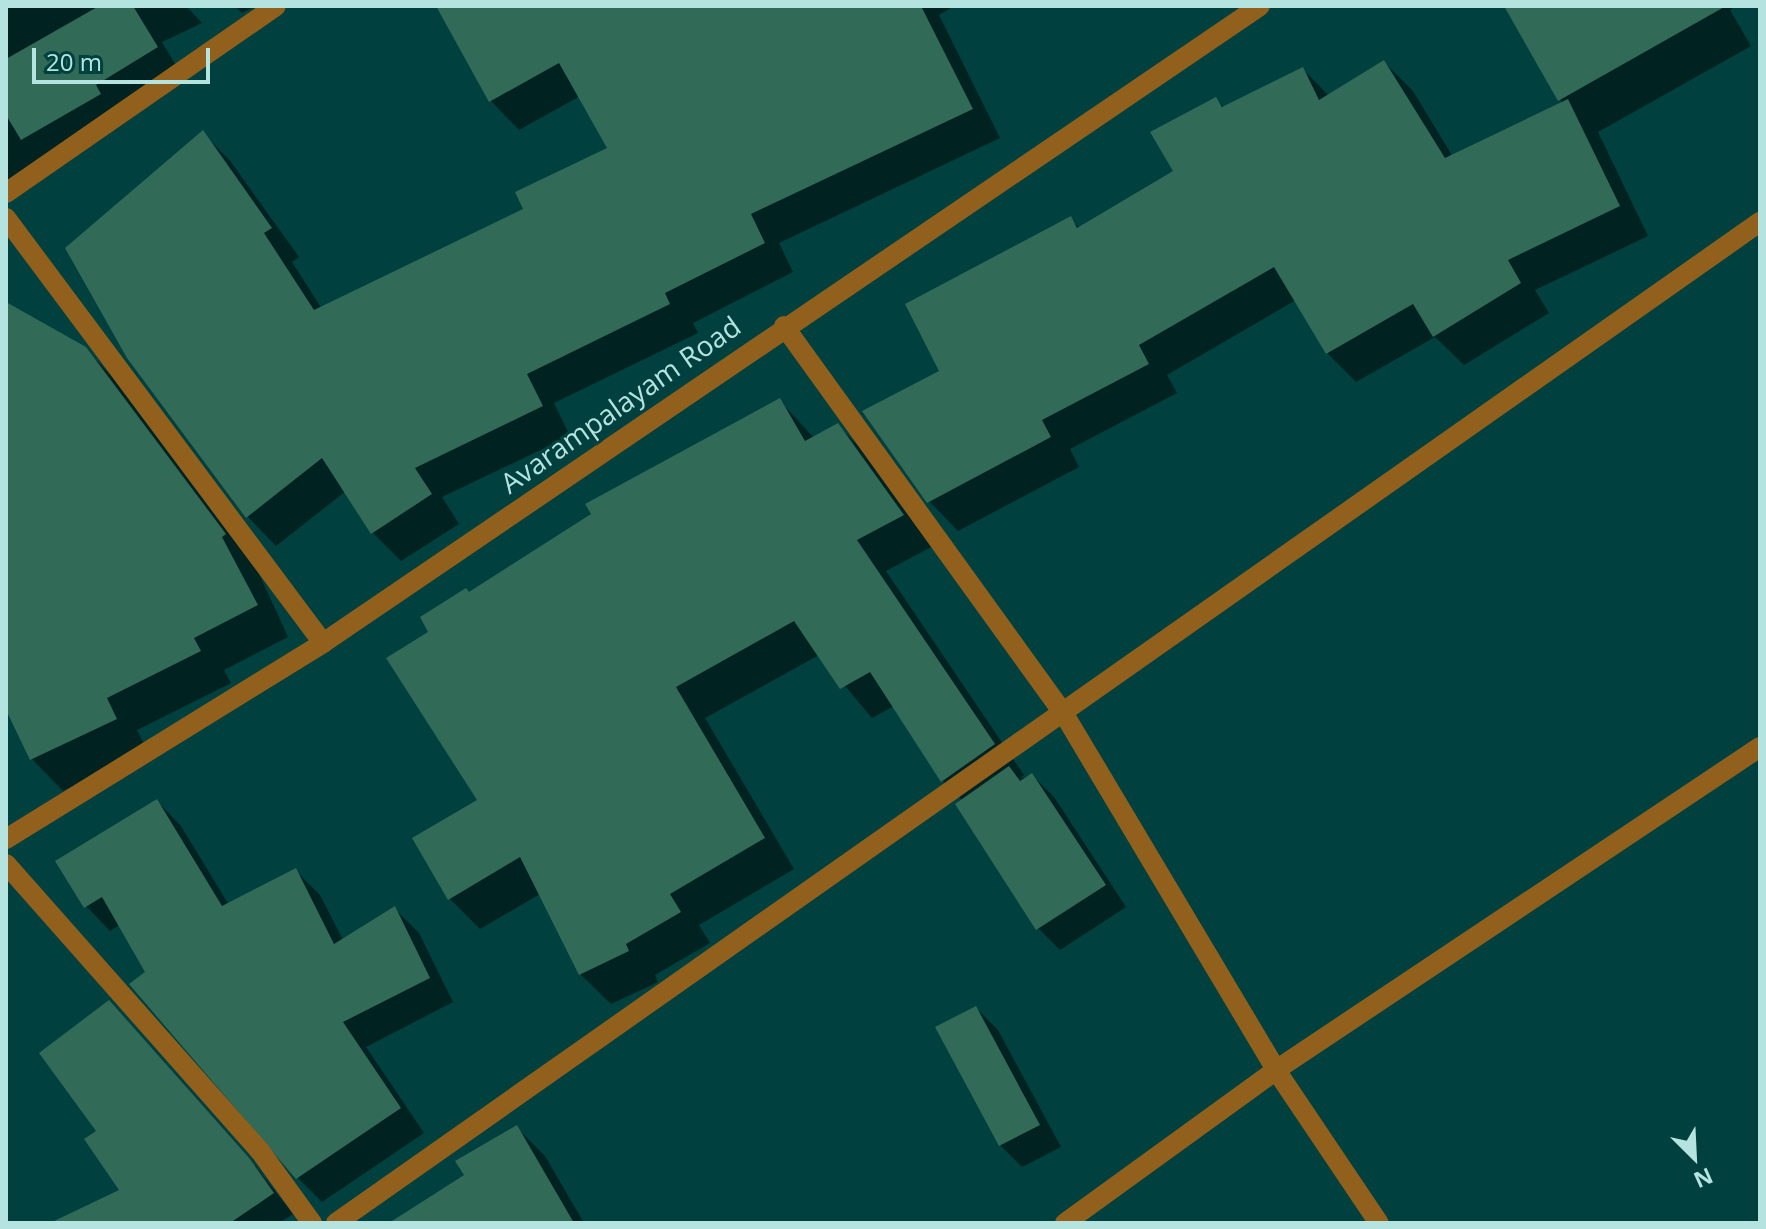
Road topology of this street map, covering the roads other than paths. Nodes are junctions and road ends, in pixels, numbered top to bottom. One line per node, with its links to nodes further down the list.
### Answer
1 (276, 6): 3 (street)
2 (1260, 6): 6 (street, Avarampalayam Road)
3 (6, 193)
4 (6, 218): 7 (street)
5 (1760, 222): 8 (street)
6 (784, 326): 7 (street, Avarampalayam Road); 8 (street)
7 (323, 643): 10 (street, Avarampalayam Road)
8 (1064, 714): 12 (street); 14 (street)
9 (1760, 747): 12 (street)
10 (6, 839)
11 (6, 864): 13 (street)
12 (1276, 1070): 15 (street); 16 (street)
13 (312, 1223)
14 (336, 1223)
15 (1065, 1223)
16 (1379, 1223)

